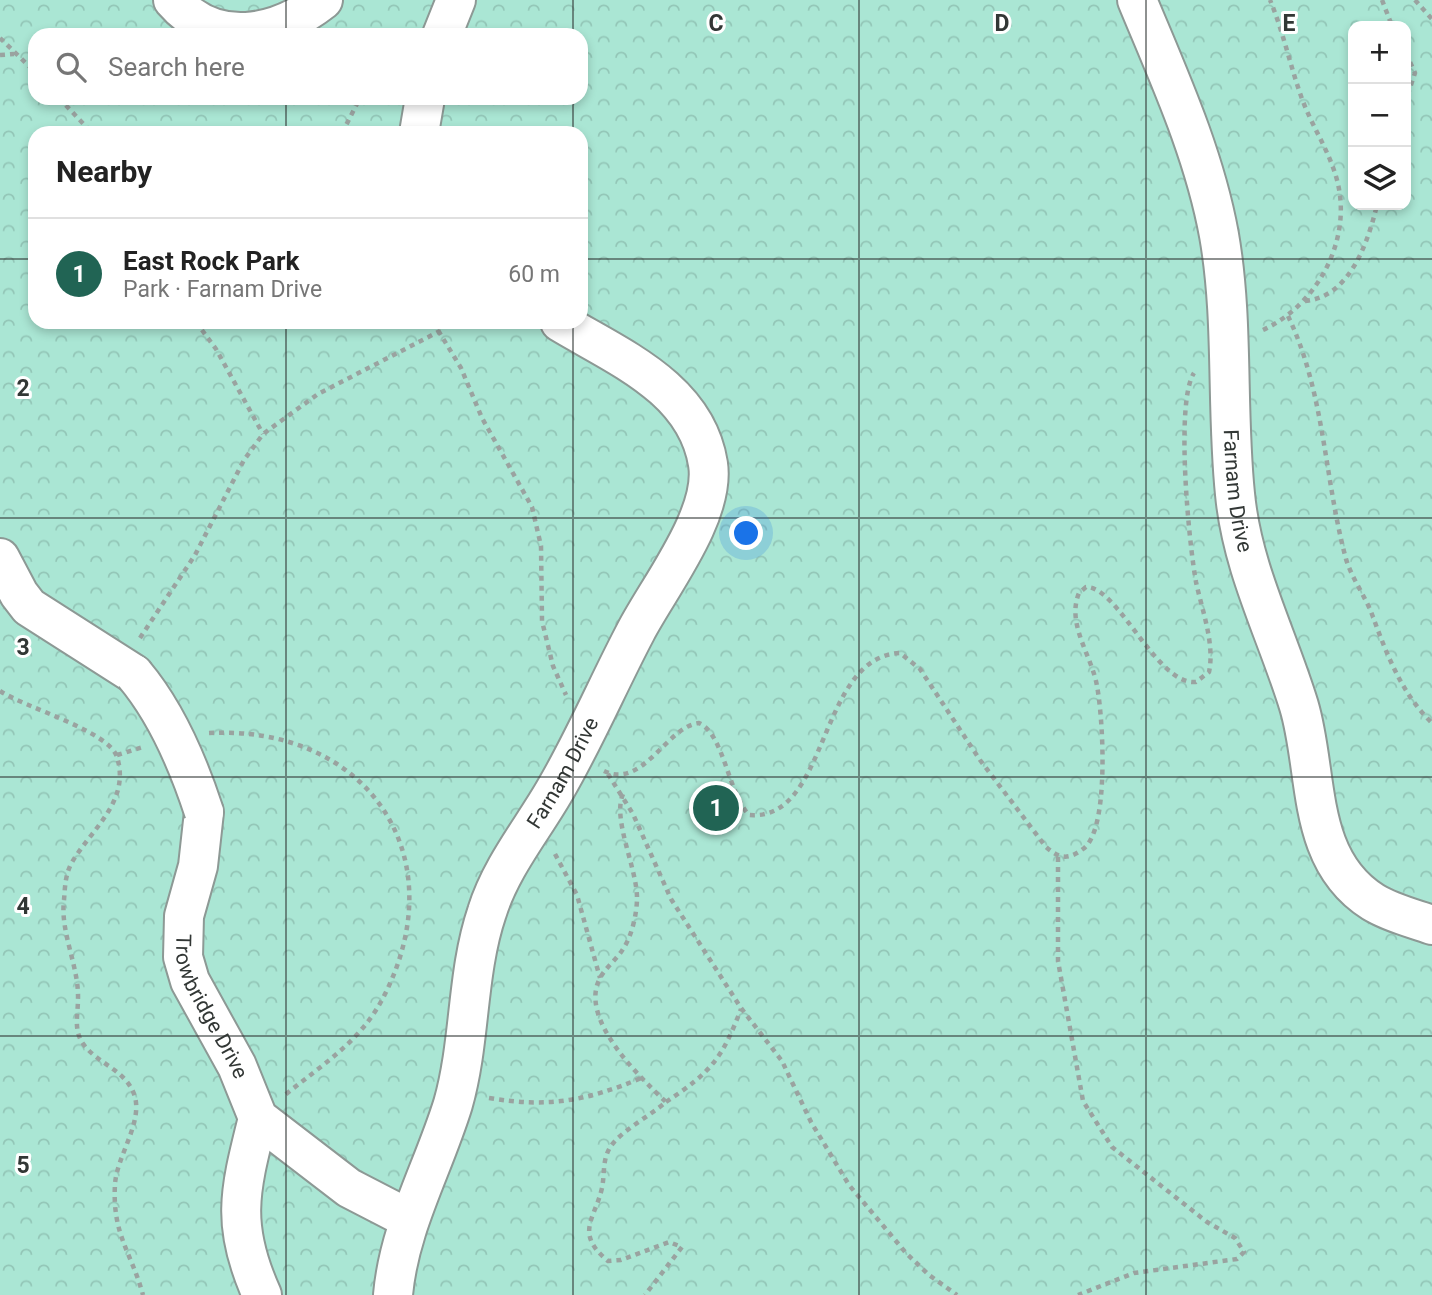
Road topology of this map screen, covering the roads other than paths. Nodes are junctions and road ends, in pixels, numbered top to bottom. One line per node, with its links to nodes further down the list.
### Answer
1 (173, 0): 5 (street)
2 (323, 0): 6 (street)
3 (456, 0): 7 (street)
4 (1138, 0): 12 (street, Farnam Drive)
5 (216, 28)
6 (272, 28)
7 (445, 28)
8 (424, 105): 9 (street)
9 (420, 126)
10 (573, 329): 14 (street, Farnam Drive)
11 (0, 558): 13 (street, Trowbridge Drive, bridge)
12 (1432, 925)
13 (258, 1118): 14 (street); 15 (street)
14 (409, 1219): 16 (street, Farnam Drive)
15 (262, 1295)
16 (393, 1295)

